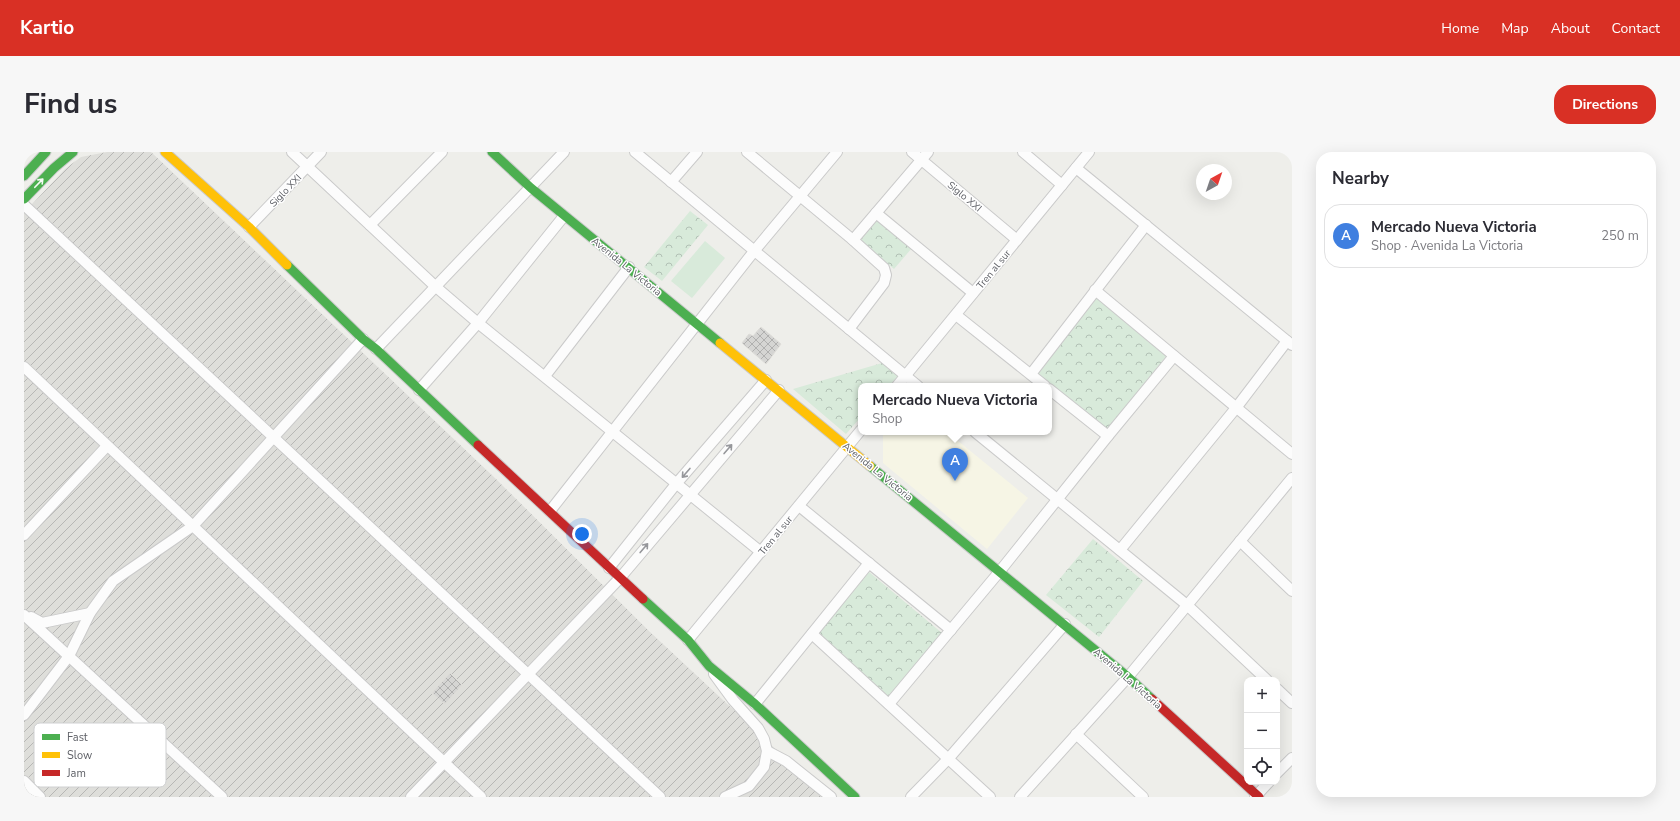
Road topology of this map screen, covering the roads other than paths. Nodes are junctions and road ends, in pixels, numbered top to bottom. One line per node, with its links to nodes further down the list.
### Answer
1 (46, 152): 19 (street)
2 (73, 152): 24 (street, one-way to 2)
3 (165, 152): 30 (street)
4 (292, 152): 17 (street)
5 (321, 152): 17 (street, Siglo XXI)
6 (442, 152): 28 (street)
7 (492, 152): 22 (street, Avenida La Victoria)
8 (564, 152): 22 (street)
9 (635, 152): 20 (street)
10 (697, 152): 20 (street)
11 (747, 152): 23 (street)
12 (837, 152): 23 (street)
13 (912, 152): 16 (street, Siglo XXI)
14 (1023, 152): 21 (street)
15 (1090, 152): 18 (street, Tren al sur)
16 (925, 156): 26 (street); 32 (street, Siglo XXI)
17 (308, 166): 28 (street); 30 (street, Siglo XXI)
18 (1076, 168): 21 (street, Tren al sur); 29 (street)
19 (24, 176)
20 (671, 182): 33 (street)
21 (1062, 185): 32 (street, Tren al sur)
22 (531, 188): 27 (street, Avenida La Victoria); 35 (street)
23 (800, 196): 31 (street); 33 (street)
24 (24, 199)
25 (24, 205): 62 (street)
26 (876, 213): 31 (street); 37 (street)
27 (564, 216): 34 (street, Avenida La Victoria); 39 (street)
28 (370, 225): 35 (street)
29 (1146, 225): 36 (street); 43 (street)
30 (249, 227): 42 (street)
31 (853, 240): 41 (street)
32 (1017, 240): 37 (street, Tren al sur)
33 (756, 250): 40 (street); 41 (street)
34 (629, 267): 40 (street, Avenida La Victoria); 48 (street)
35 (436, 288): 39 (street); 44 (street)
36 (1095, 290): 45 (street); 47 (street)
37 (973, 294): 38 (street, Tren al sur)
38 (956, 315): 47 (street); 49 (street, Tren al sur)
39 (478, 323): 48 (street); 54 (street)
40 (698, 324): 50 (street, Avenida La Victoria); 58 (street)
41 (849, 329): 49 (street)
42 (363, 339): 44 (street); 62 (street)
43 (1290, 343): 57 (street)
44 (376, 349): 54 (street)
45 (1174, 356): 57 (street); 61 (street)
46 (24, 367): 63 (street)
47 (1031, 374): 53 (street)
48 (545, 376): 58 (street)
49 (906, 376): 51 (street, Tren al sur); 52 (street)
50 (766, 380): 55 (street, Avenida La Victoria); 67 (street, one-way to 67)
51 (900, 383)
52 (914, 383)
53 (1042, 383)
54 (418, 390): 71 (street)
55 (779, 390): 64 (street, Avenida La Victoria); 68 (street, one-way to 55)
56 (1052, 391): 61 (street)
57 (1236, 408): 65 (street); 75 (street)
58 (613, 432): 67 (street); 71 (street)
59 (858, 434): 64 (street, Tren al sur)
60 (979, 435): 69 (street)
61 (1108, 436): 69 (street)
62 (274, 437): 72 (street); 91 (street)
63 (107, 446): 72 (street); 73 (street)
64 (848, 446): 70 (street, Tren al sur); 79 (street, Avenida La Victoria)
65 (1292, 454)
66 (1292, 478): 74 (street)
67 (676, 484): 68 (street); 78 (street)
68 (689, 495): 76 (street); 80 (street, one-way to 68)
69 (1058, 499): 75 (street); 79 (street)
70 (799, 506): 76 (street, Tren al sur); 77 (street)
71 (550, 511): 78 (street)
72 (193, 526): 83 (street); 105 (street)
73 (24, 535)
74 (1240, 541): 81 (street); 82 (street)
75 (1120, 550): 82 (street)
76 (761, 552): 88 (street, Tren al sur)
77 (869, 563): 86 (street); 87 (street)
78 (609, 568): 80 (street)
79 (1000, 571): 85 (street, Avenida La Victoria); 86 (street)
80 (620, 578): 88 (street); 91 (street)
81 (1292, 591)
82 (1187, 605): 92 (street); 93 (street)
83 (90, 612): 84 (street); 89 (street)
84 (24, 614): 89 (street)
85 (1065, 624): 92 (street, Avenida La Victoria); 103 (street)
86 (951, 630): 97 (street)
87 (812, 634): 96 (street); 97 (street)
88 (688, 640): 90 (street)
89 (69, 656): 98 (street); 99 (street)
90 (709, 666): 96 (street); 102 (street)
91 (528, 673): 105 (street); 114 (street)
92 (1128, 677): 100 (street); 109 (street, Avenida La Victoria)
93 (1264, 677)
94 (1280, 692): 95 (street)
95 (1292, 703)
96 (755, 704): 117 (street)
97 (889, 704): 103 (street)
98 (24, 715)
99 (142, 723)
100 (1076, 734): 120 (street); 121 (street)
101 (166, 745): 111 (street)
102 (767, 751): 115 (street); 116 (street)
103 (949, 758): 118 (street); 119 (street)
104 (1292, 758): 106 (street)
105 (444, 763): 112 (street); 113 (street)
106 (1280, 771)
107 (24, 781): 110 (street)
108 (1266, 785): 109 (street)
109 (1257, 796)
110 (40, 797)
111 (222, 797)
112 (412, 797)
113 (481, 797)
114 (660, 797)
115 (725, 797)
116 (831, 797)
117 (855, 797)
118 (911, 797)
119 (990, 797)
120 (1020, 797)
121 (1143, 797)

